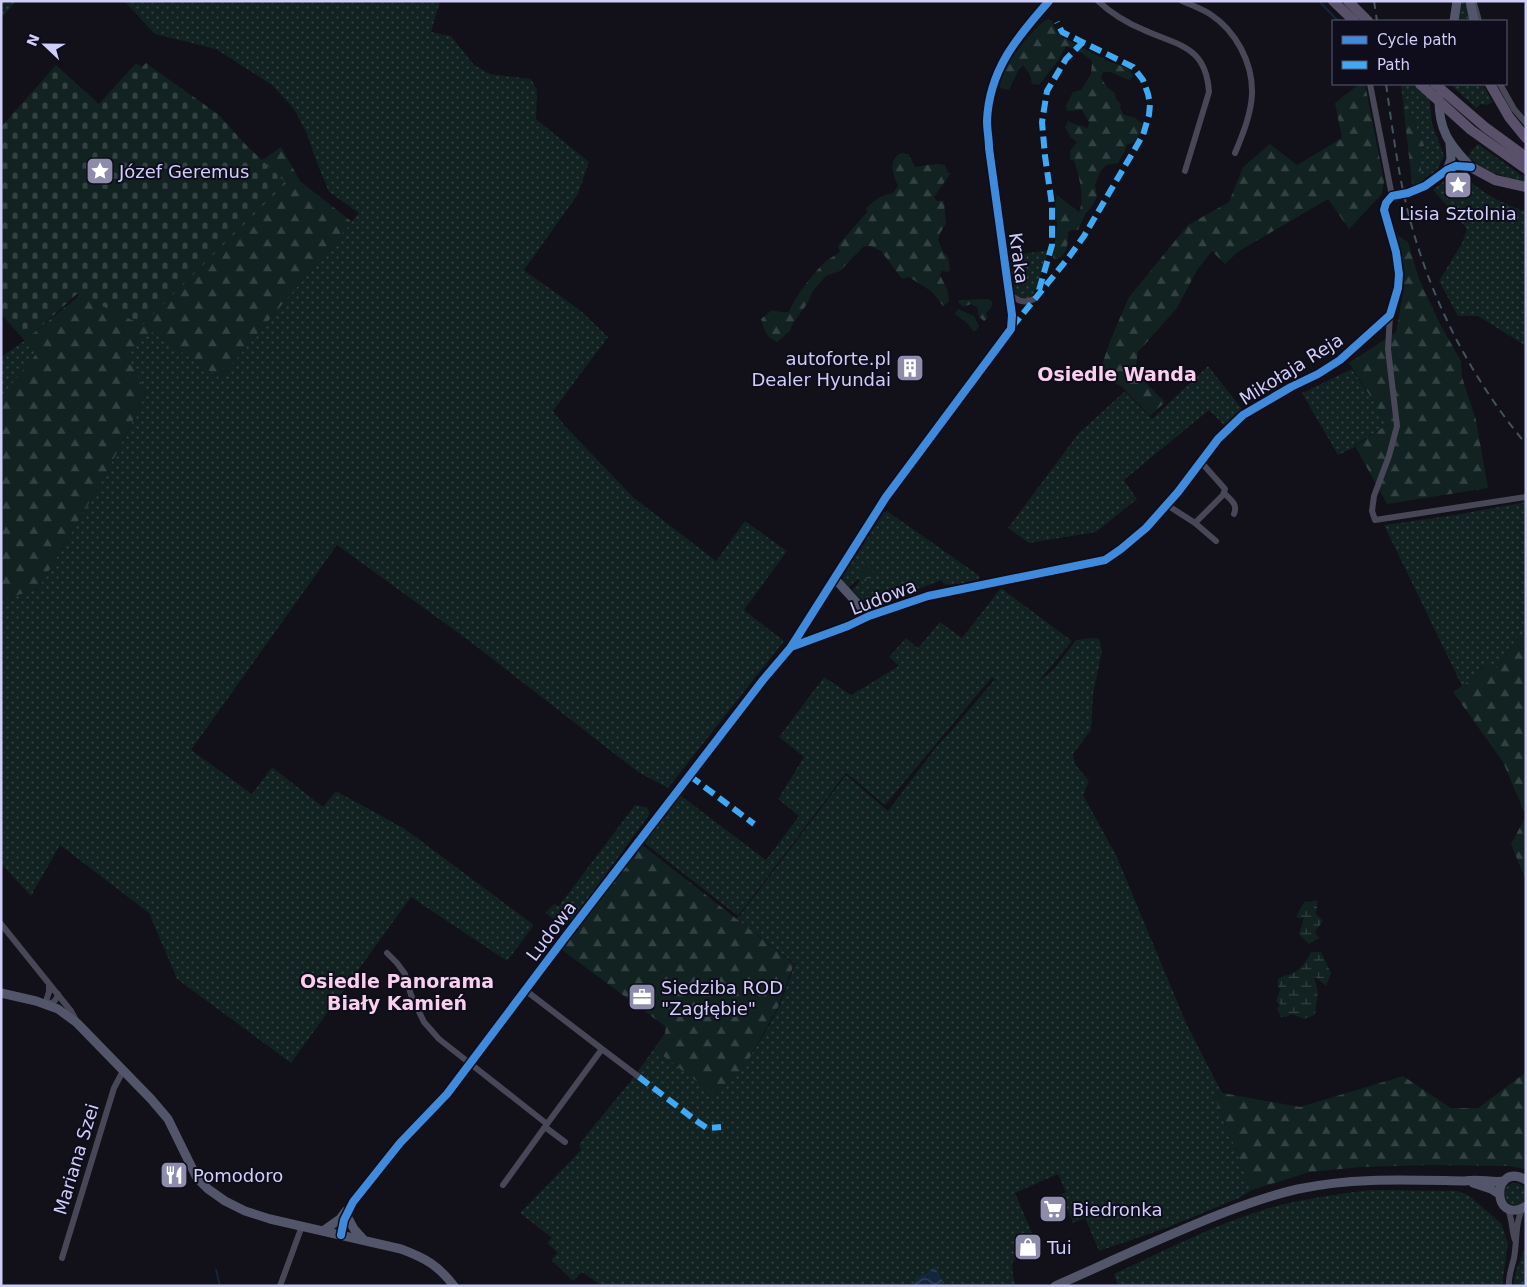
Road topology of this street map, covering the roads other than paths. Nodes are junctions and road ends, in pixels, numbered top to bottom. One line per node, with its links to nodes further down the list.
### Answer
1 (1050, 1): 30 (street, Kraka)
2 (1098, 1): 27 (street)
3 (1182, 1): 22 (street)
4 (1333, 1): 8 (main road)
5 (1457, 1): 10 (street)
6 (1472, 1): 11 (street); 12 (street)
7 (1348, 2): 9 (main road)
8 (1353, 20)
9 (1367, 20)
10 (1454, 20)
11 (1474, 20)
12 (1479, 20)
13 (1370, 85): 29 (street)
14 (1421, 85): 25 (main road)
15 (1436, 85): 23 (main road)
16 (1441, 85): 21 (street)
17 (1491, 85): 20 (main road)
18 (1501, 85): 19 (street)
19 (1526, 123)
20 (1526, 138)
21 (1450, 142): 24 (street); 26 (street)
22 (1235, 153)
23 (1526, 157)
24 (1471, 167): 26 (street); 28 (main road)
25 (1526, 169)
26 (1447, 170): 29 (street)
27 (1185, 171)
28 (1526, 187)
29 (1392, 196): 32 (street)
30 (1009, 293): 31 (street); 35 (street, Kraka)
31 (1034, 299)
32 (1390, 315): 33 (street, Mikołaja Reja); 36 (street)
33 (1201, 462): 34 (street); 37 (street, Mikołaja Reja)
34 (1224, 493): 38 (street); 39 (street)
35 (886, 497): 41 (street, Ludowa)
36 (1526, 497)
37 (1167, 505): 39 (street); 42 (street, Mikołaja Reja)
38 (1234, 514)
39 (1196, 523): 40 (street)
40 (1216, 541)
41 (835, 578): 43 (street, Ludowa); 44 (street, Ludowa)
42 (988, 583): 43 (street, Ludowa)
43 (869, 616): 44 (street, Ludowa)
44 (791, 647): 48 (street, Ludowa)
45 (1, 924): 47 (street)
46 (387, 953): 54 (street)
47 (49, 985): 50 (street); 51 (street)
48 (525, 990): 53 (street); 54 (street, Ludowa)
49 (1, 993): 51 (street)
50 (58, 994): 51 (street); 52 (street)
51 (45, 1004): 52 (street)
52 (77, 1023): 55 (street)
53 (602, 1049): 56 (street); 57 (street)
54 (470, 1064): 57 (street); 66 (street, Ludowa)
55 (123, 1071): 67 (street); 72 (street, Mariana Szei)
56 (639, 1076)
57 (546, 1125): 58 (street); 62 (street)
58 (565, 1142)
59 (1526, 1180): 61 (street)
60 (1465, 1181): 61 (street); 63 (street); 75 (street)
61 (1504, 1181): 63 (street)
62 (503, 1185)
63 (1499, 1194): 65 (street)
64 (1524, 1207): 65 (street); 71 (street)
65 (1508, 1208): 71 (street)
66 (348, 1210): 68 (street); 69 (street, Ludowa); 70 (street)
67 (302, 1226): 68 (street); 73 (street)
68 (322, 1231): 69 (street)
69 (341, 1235): 70 (street)
70 (364, 1240): 74 (street)
71 (1515, 1240): 76 (street)
72 (62, 1258)
73 (280, 1286)
74 (454, 1286)
75 (1055, 1286)
76 (1509, 1286)

